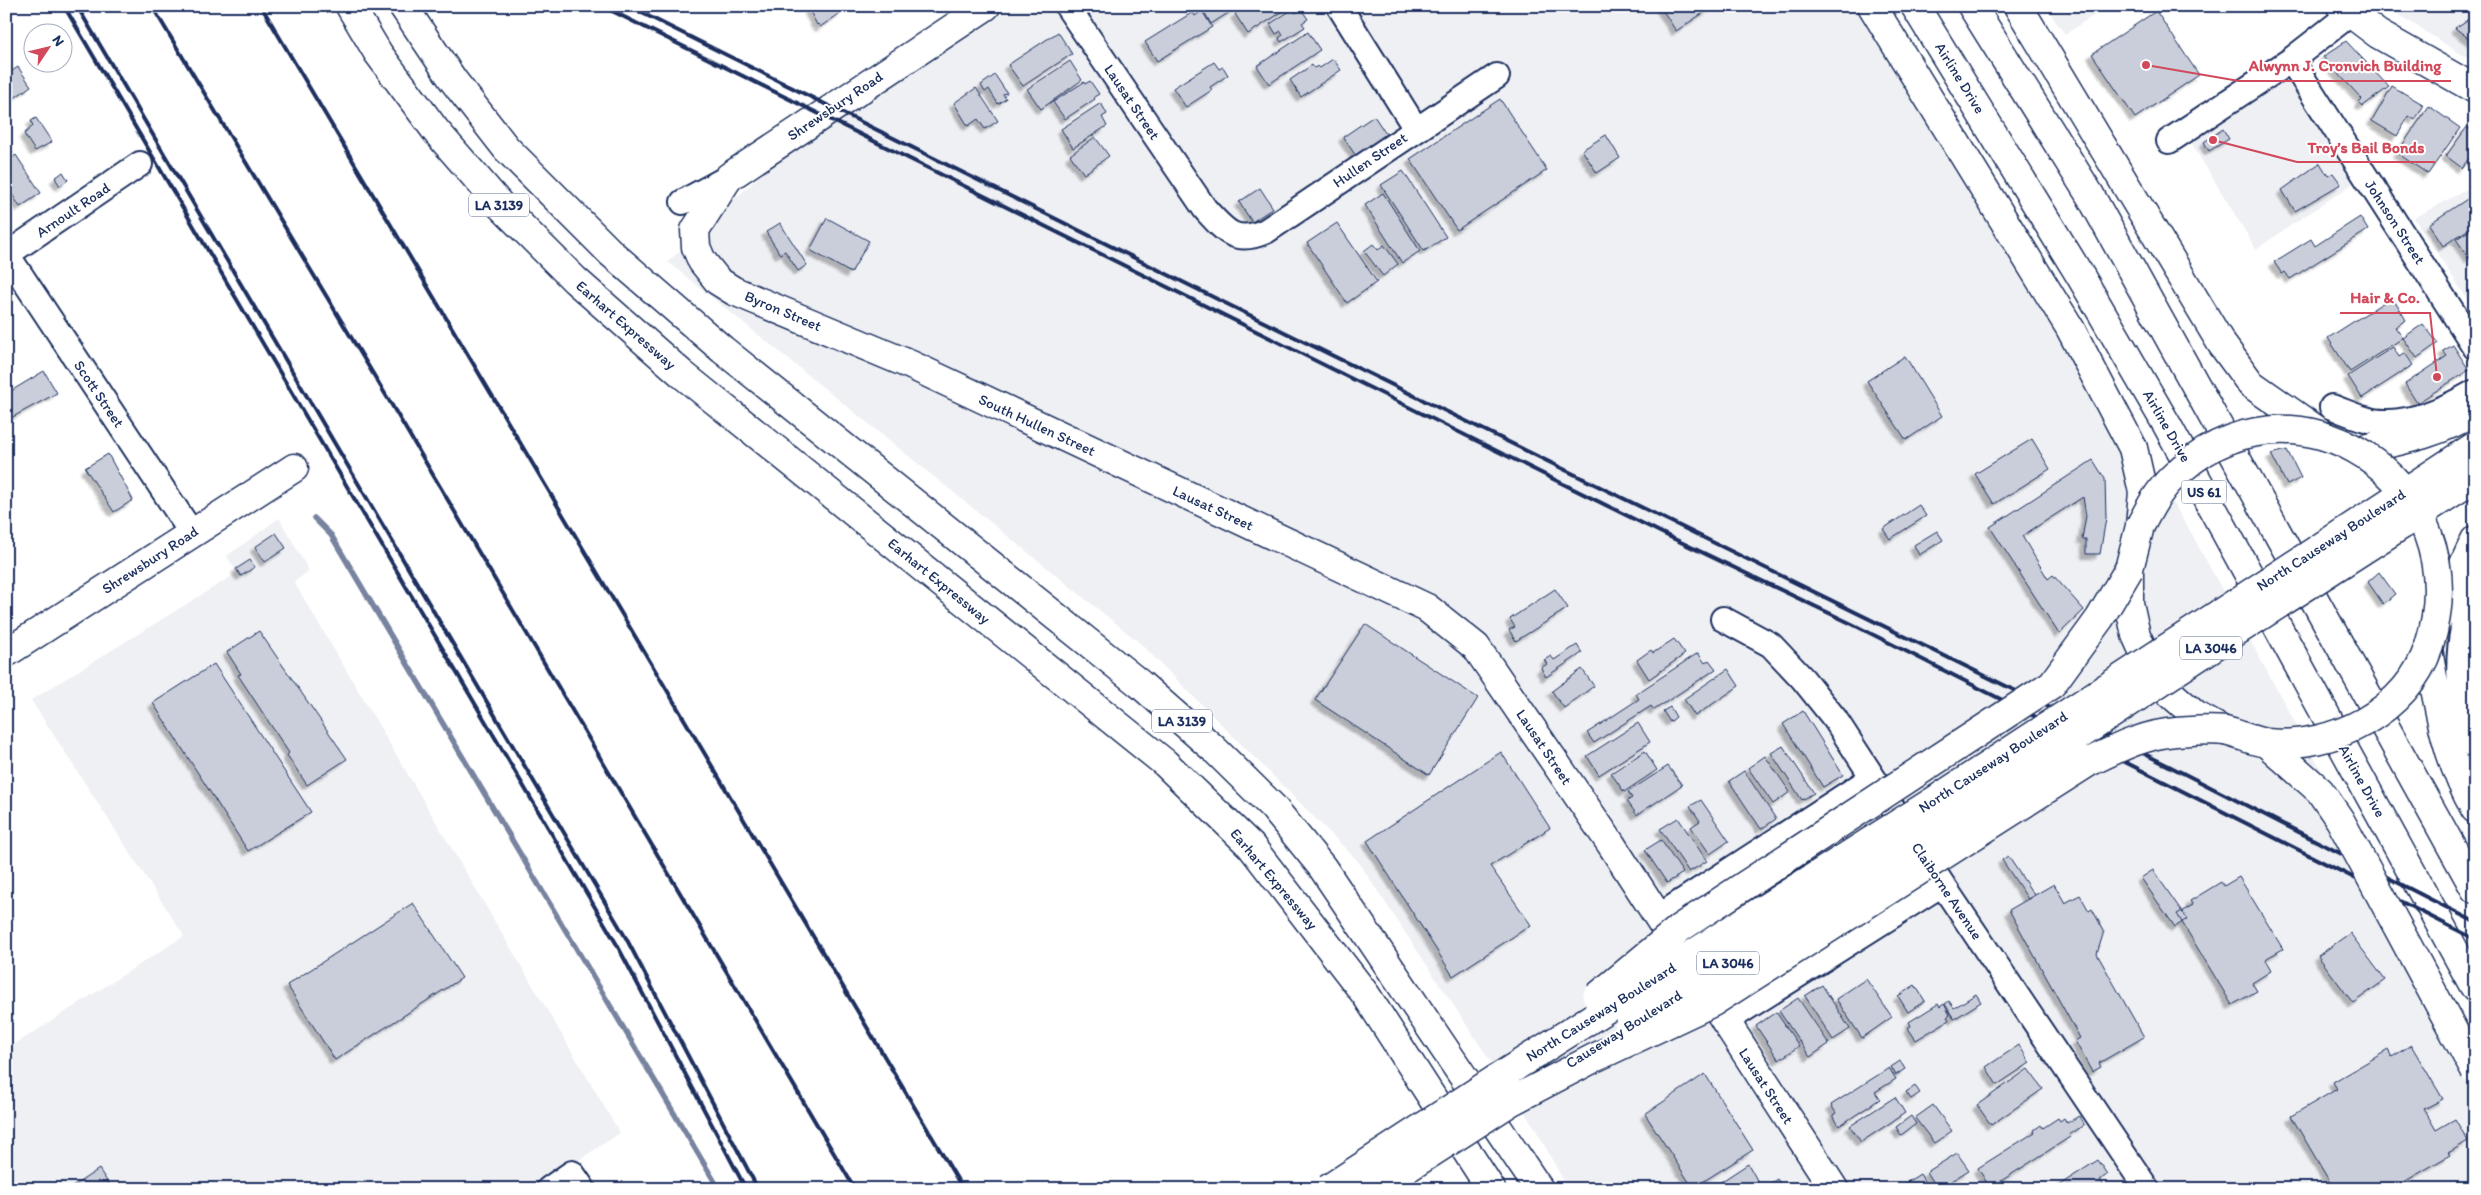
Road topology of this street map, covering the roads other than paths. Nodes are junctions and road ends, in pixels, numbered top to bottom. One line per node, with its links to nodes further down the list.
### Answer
1 (350, 6): 59 (main road, Earhart Expressway / LA 3139)
2 (403, 6): 60 (main road, LA 3139)
3 (986, 6): 17 (main road, Shrewsbury Road)
4 (1067, 6): 19 (street, Lausat Street)
5 (1339, 6): 14 (street)
6 (1872, 6): 32 (main road)
7 (1915, 6): 50 (main road, Airline Drive / US 61)
8 (1972, 6): 48 (main road, US 61)
9 (2018, 6): 26 (main road)
10 (2346, 10): 11 (street); 13 (main road)
11 (2291, 60): 15 (street); 21 (street, Johnson Street)
12 (1497, 76): 14 (street, Hullen Street)
13 (2475, 89)
14 (1416, 129): 19 (street, Hullen Street)
15 (2169, 141)
16 (140, 164): 20 (street, Arnoult Road)
17 (729, 177): 18 (street, Shrewsbury Road); 22 (main road, Byron Street)
18 (683, 202)
19 (1240, 238)
20 (7, 254): 33 (street, Scott Street)
21 (2475, 347)
22 (960, 388): 29 (main road, South Hullen Street)
23 (2475, 392): 24 (street)
24 (2332, 406)
25 (2475, 411): 28 (main road)
26 (2325, 436): 28 (main road, bridge); 32 (main road, bridge)
27 (2475, 446): 53 (main road, North Causeway Boulevard, bridge)
28 (2360, 450): 38 (main road, bridge)
29 (1115, 462): 49 (main road, Lausat Street)
30 (294, 468): 33 (main road, Shrewsbury Road)
31 (2475, 478): 46 (main road, North Causeway Boulevard / LA 3046, bridge)
32 (2140, 526): 35 (main road)
33 (191, 532): 40 (main road, Shrewsbury Road)
34 (2475, 540): 38 (main road)
35 (2129, 569): 41 (main road, bridge); 53 (main road, bridge)
36 (2475, 592): 43 (street)
37 (1723, 619): 44 (street, Claiborne Avenue)
38 (2437, 623): 39 (main road, bridge)
39 (2428, 650): 42 (main road, bridge); 45 (main road)
40 (6, 653)
41 (2224, 731): 42 (main road, bridge); 54 (main road, bridge)
42 (2265, 742): 52 (main road, bridge)
43 (2475, 747)
44 (1872, 778): 47 (street, Claiborne Avenue); 49 (street)
45 (2475, 809)
46 (1950, 822): 54 (main road, Causeway Boulevard / LA 3046, bridge)
47 (1942, 884): 51 (street); 62 (street, Claiborne Avenue)
48 (2475, 889)
49 (1658, 917): 51 (main road, Lausat Street)
50 (2475, 988)
51 (1724, 1022): 61 (main road, Lausat Street)
52 (2475, 1071)
53 (1507, 1072): 57 (main road, bridge)
54 (1506, 1104): 58 (main road, Causeway Boulevard / LA 3046, bridge)
55 (577, 1182): 56 (street)
56 (548, 1189)
57 (1328, 1189)
58 (1375, 1189)
59 (1491, 1189)
60 (1539, 1189)
61 (1834, 1189)
62 (2147, 1189)

